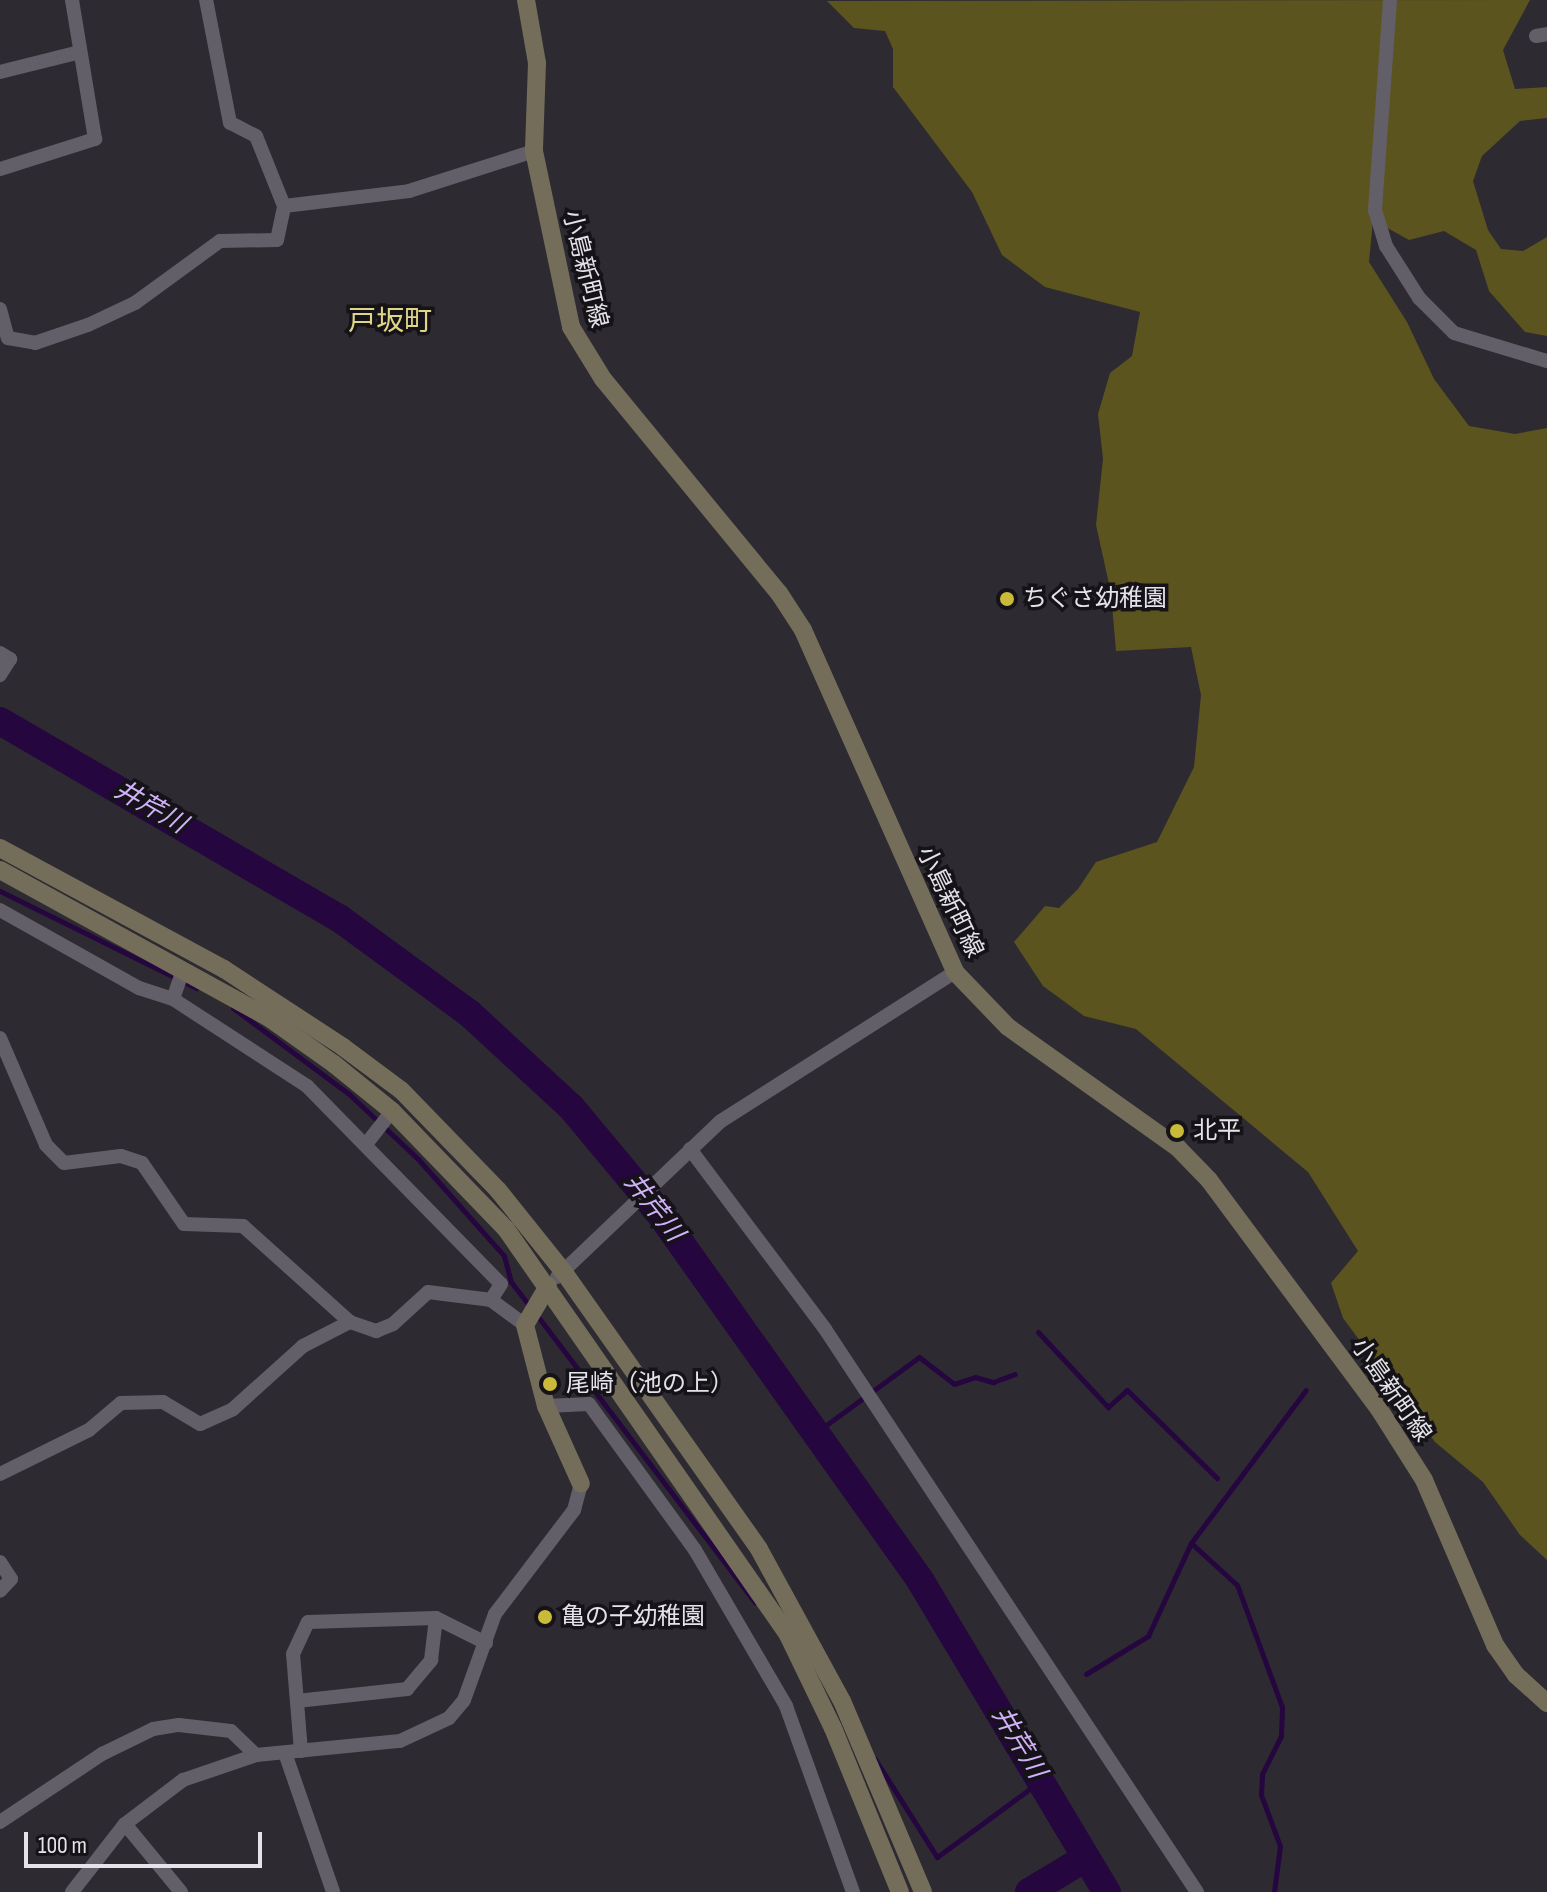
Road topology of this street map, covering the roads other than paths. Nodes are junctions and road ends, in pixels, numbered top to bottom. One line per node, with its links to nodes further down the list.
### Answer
1 (72, 0): 5 (street)
2 (206, 0): 9 (street)
3 (526, 0): 7 (street, 小島新町線)
4 (1390, 0): 12 (street)
5 (80, 52): 6 (street); 8 (street)
6 (0, 72)
7 (534, 151): 9 (street); 17 (street, 小島新町線)
8 (0, 169)
9 (284, 206): 11 (street)
10 (0, 309): 11 (street)
11 (4, 342)
12 (1547, 361)
13 (0, 848): 23 (street)
14 (0, 870): 16 (street)
15 (0, 910): 18 (street)
16 (183, 970): 18 (street); 20 (street)
17 (955, 972): 22 (street); 36 (street, 小島新町線)
18 (173, 999): 21 (street)
19 (0, 1038): 26 (street)
20 (392, 1111): 21 (street); 24 (street)
21 (367, 1143): 25 (street)
22 (686, 1152): 23 (street); 48 (street)
23 (563, 1271): 24 (street); 42 (street)
24 (548, 1286): 27 (street); 47 (street)
25 (491, 1300): 26 (street); 27 (street)
26 (350, 1322): 29 (street)
27 (525, 1325): 28 (street)
28 (546, 1406): 30 (street); 46 (street)
29 (0, 1474)
30 (581, 1484): 34 (street)
31 (0, 1562): 32 (street)
32 (0, 1591)
33 (436, 1618): 34 (street); 35 (street); 35 (street)
34 (486, 1643): 37 (street)
35 (297, 1701): 37 (street)
36 (1547, 1703)
37 (301, 1751): 38 (street)
38 (285, 1753): 39 (street); 45 (street)
39 (256, 1755): 40 (street); 41 (street)
40 (0, 1822)
41 (125, 1824): 43 (street); 44 (street)
42 (922, 1891)
43 (72, 1892)
44 (181, 1892)
45 (333, 1892)
46 (853, 1892)
47 (900, 1892)
48 (1197, 1892)

